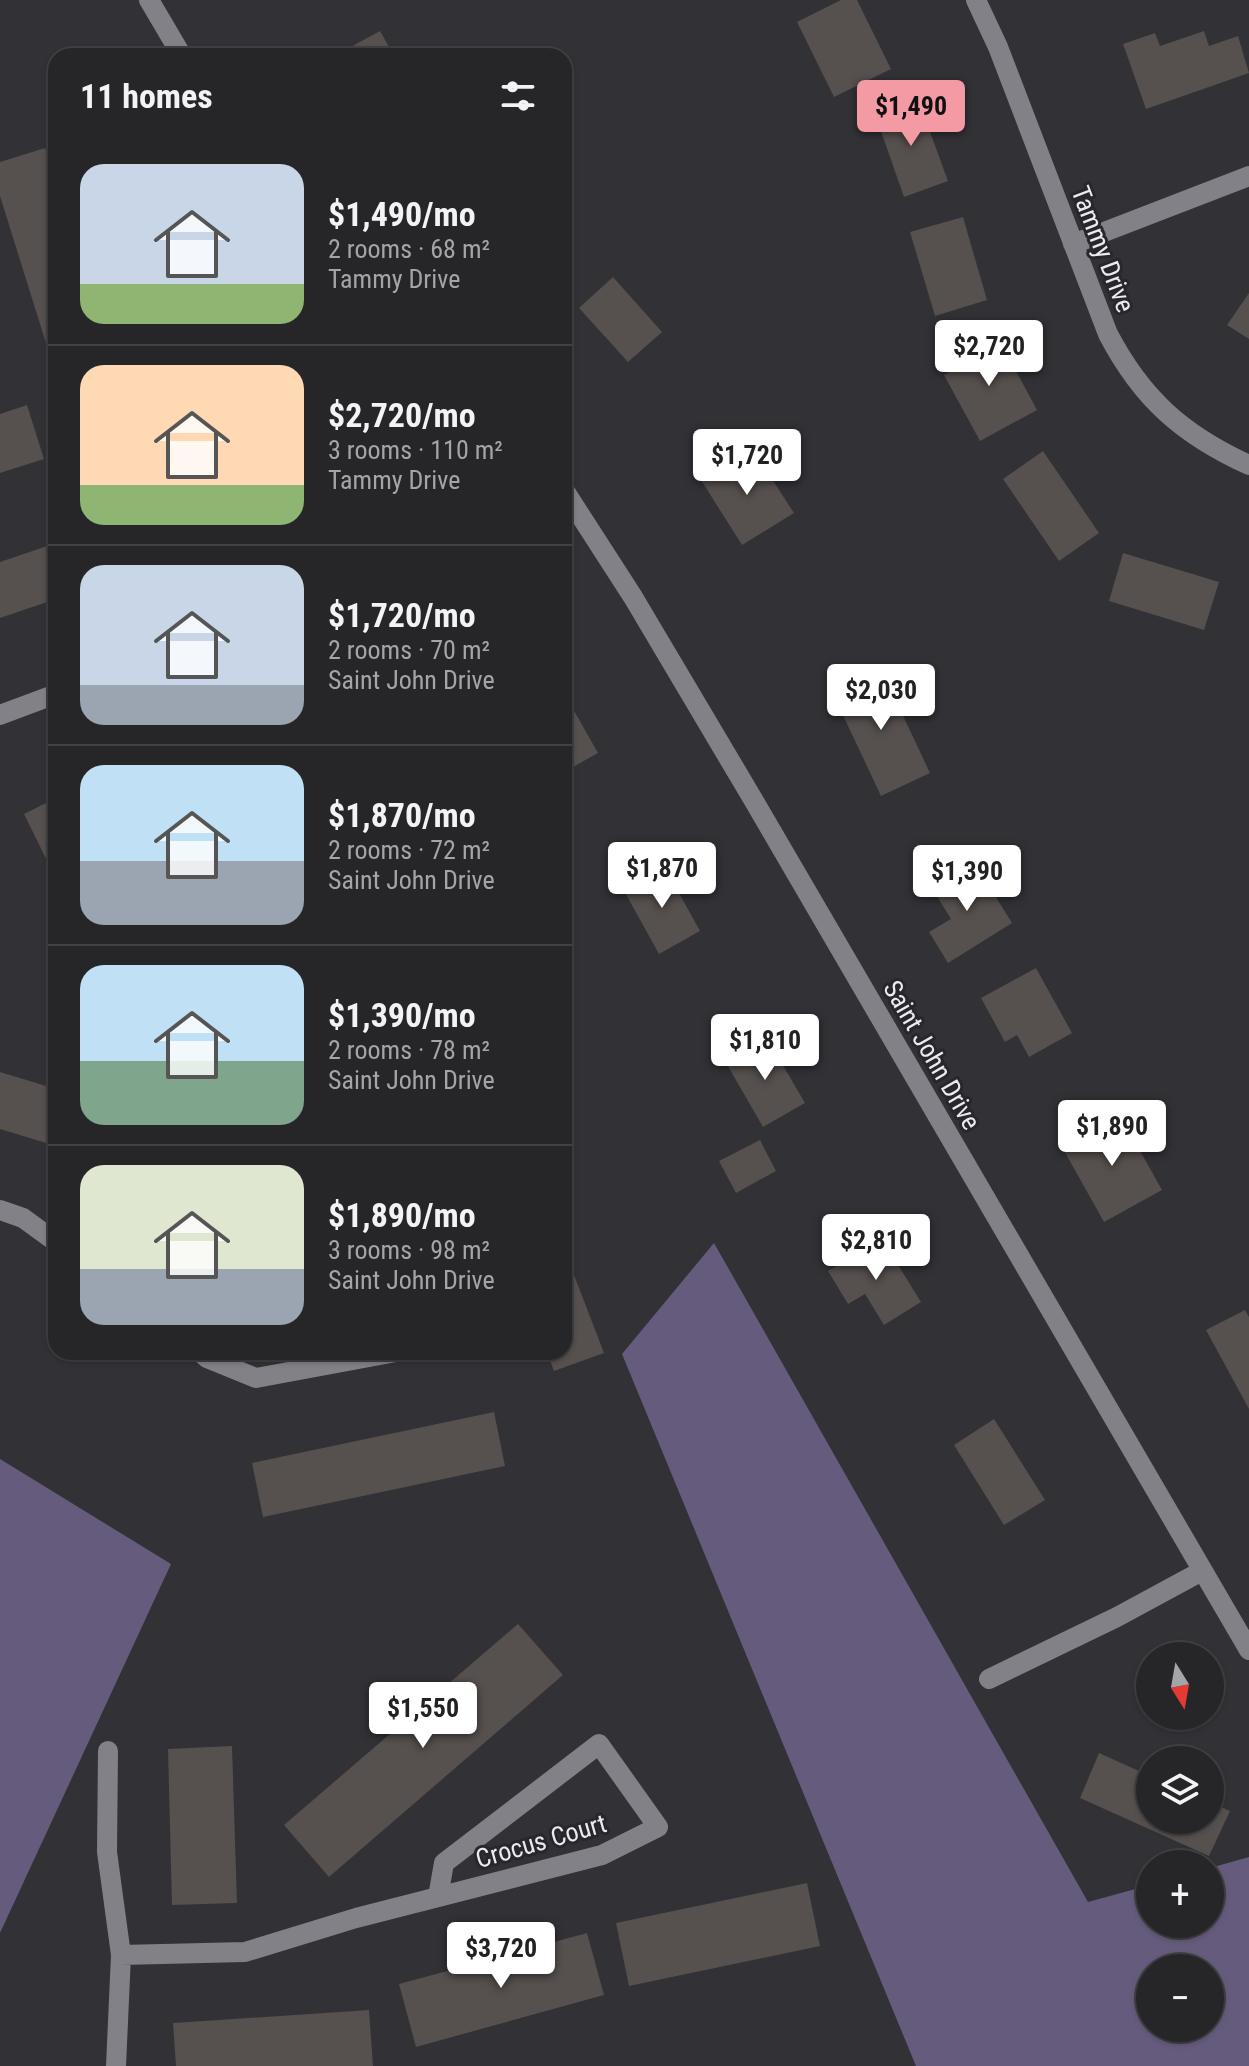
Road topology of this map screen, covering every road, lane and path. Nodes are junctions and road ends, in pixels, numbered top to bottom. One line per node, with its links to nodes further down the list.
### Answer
1 (149, 0): 3 (street)
2 (976, 0): 5 (street, Tammy Drive)
3 (177, 48)
4 (1249, 176): 5 (street)
5 (1073, 244): 6 (street, Tammy Drive)
6 (1249, 465)
7 (572, 509): 14 (street, Saint John Drive)
8 (48, 697): 9 (street)
9 (0, 715)
10 (0, 1210): 11 (street)
11 (48, 1236)
12 (212, 1360): 13 (street)
13 (353, 1360)
14 (1202, 1571): 15 (street, Saint John Drive); 16 (street)
15 (1249, 1650)
16 (989, 1679)
17 (108, 1751): 19 (street)
18 (438, 1897): 18 (street, Crocus Court); 19 (street, Crocus Court)
19 (121, 1955): 20 (street)
20 (116, 2066)

